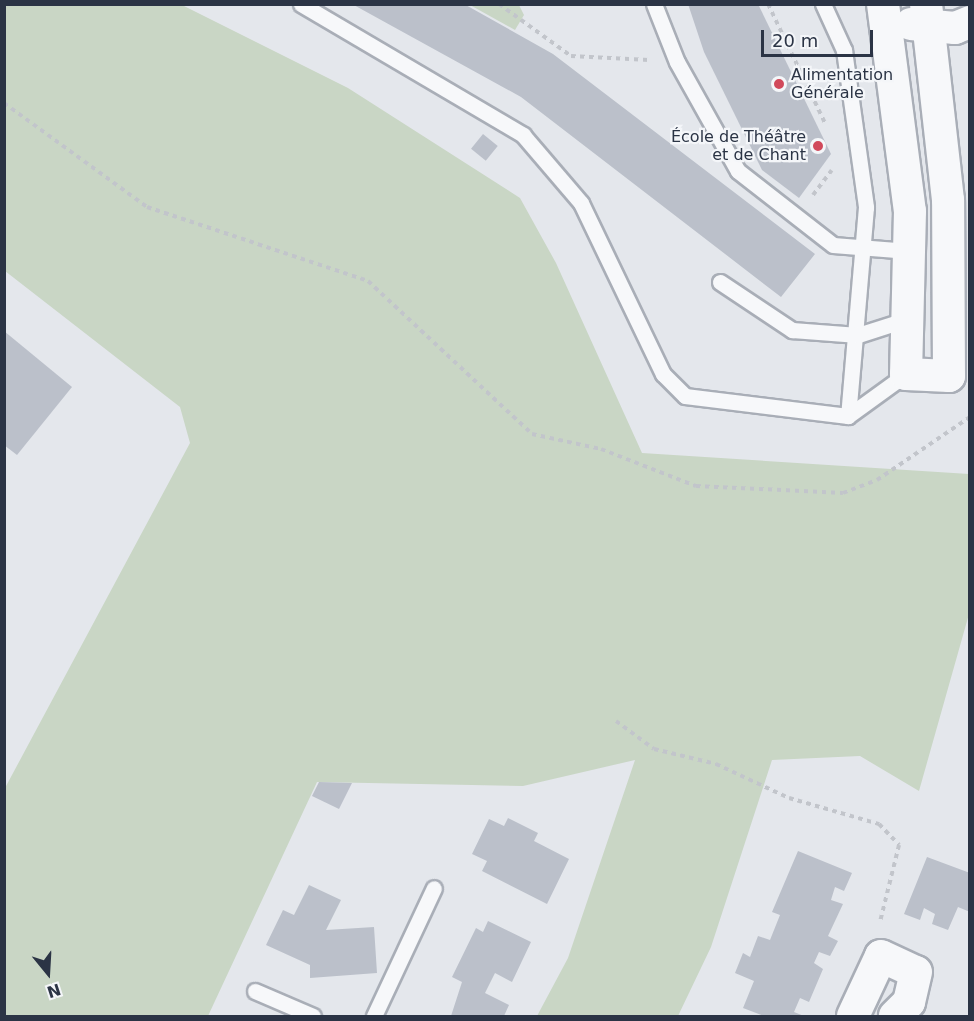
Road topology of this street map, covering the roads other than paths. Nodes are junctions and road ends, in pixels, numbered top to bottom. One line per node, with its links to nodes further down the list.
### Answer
1 (301, 4): 14 (lane)
2 (654, 4): 7 (lane)
3 (824, 4): 7 (lane)
4 (888, 9): 5 (street); 8 (street)
5 (927, 16): 6 (street); 13 (street)
6 (969, 22)
7 (864, 249): 8 (lane); 11 (lane)
8 (909, 251): 10 (street)
9 (720, 282): 11 (lane)
10 (908, 320): 11 (lane); 12 (street)
11 (858, 335): 14 (lane)
12 (906, 374): 13 (street); 14 (lane)
13 (959, 376)
14 (848, 416)
15 (434, 888): 18 (lane)
16 (255, 991): 17 (lane)
17 (313, 1017)
18 (374, 1017)
19 (853, 1017): 20 (street)
20 (895, 1017)

